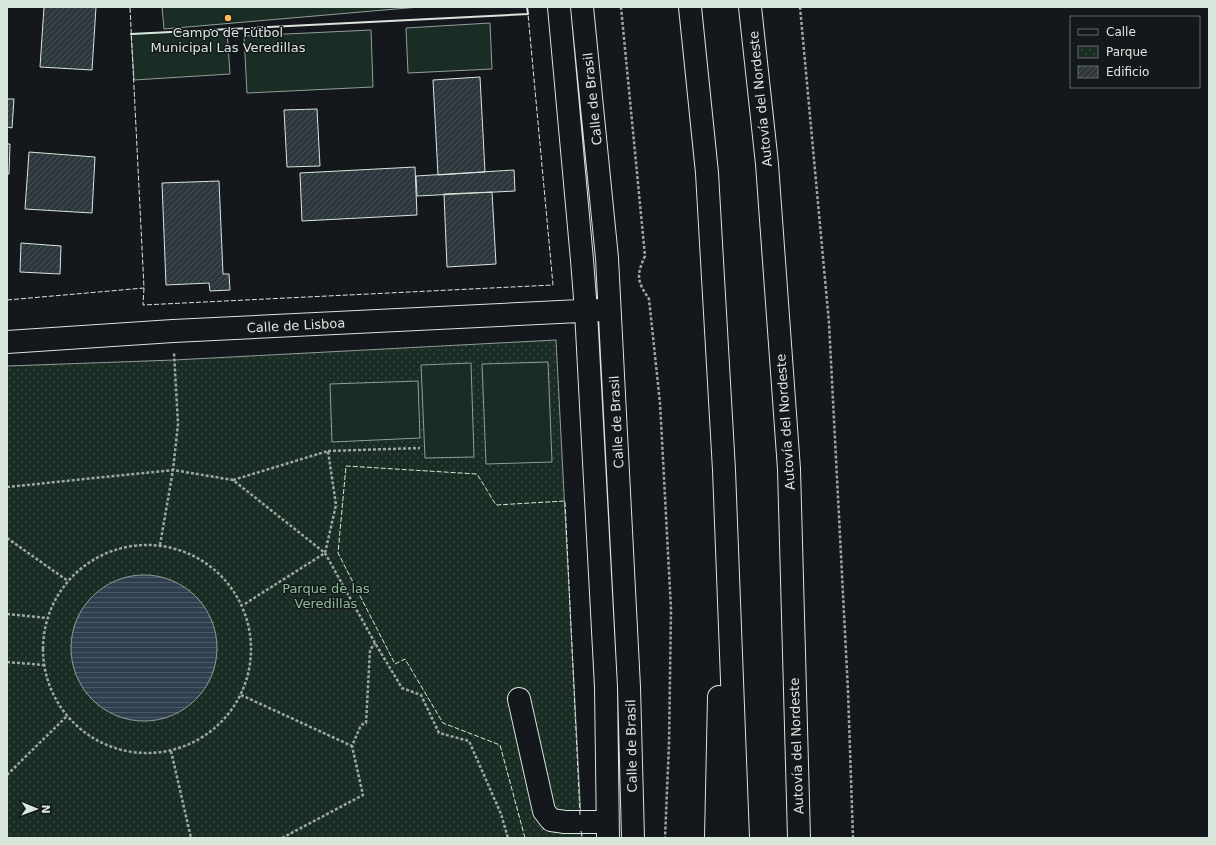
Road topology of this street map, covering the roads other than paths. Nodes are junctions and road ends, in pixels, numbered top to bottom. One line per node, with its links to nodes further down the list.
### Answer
1 (559, 7): 6 (main road, Calle de Brasil)
2 (582, 7): 5 (main road, Calle de Brasil)
3 (690, 7): 8 (main road)
4 (750, 7): 14 (main road, Autovía del Nordeste)
5 (608, 274): 6 (main road, Calle de Lisboa); 11 (main road, Calle de Brasil)
6 (586, 311): 7 (main road, Calle de Lisboa); 10 (main road, Calle de Brasil)
7 (7, 342)
8 (724, 470): 12 (main road); 13 (main road)
9 (520, 699): 10 (main road)
10 (608, 830)
11 (633, 838)
12 (716, 838)
13 (738, 838)
14 (799, 838)

